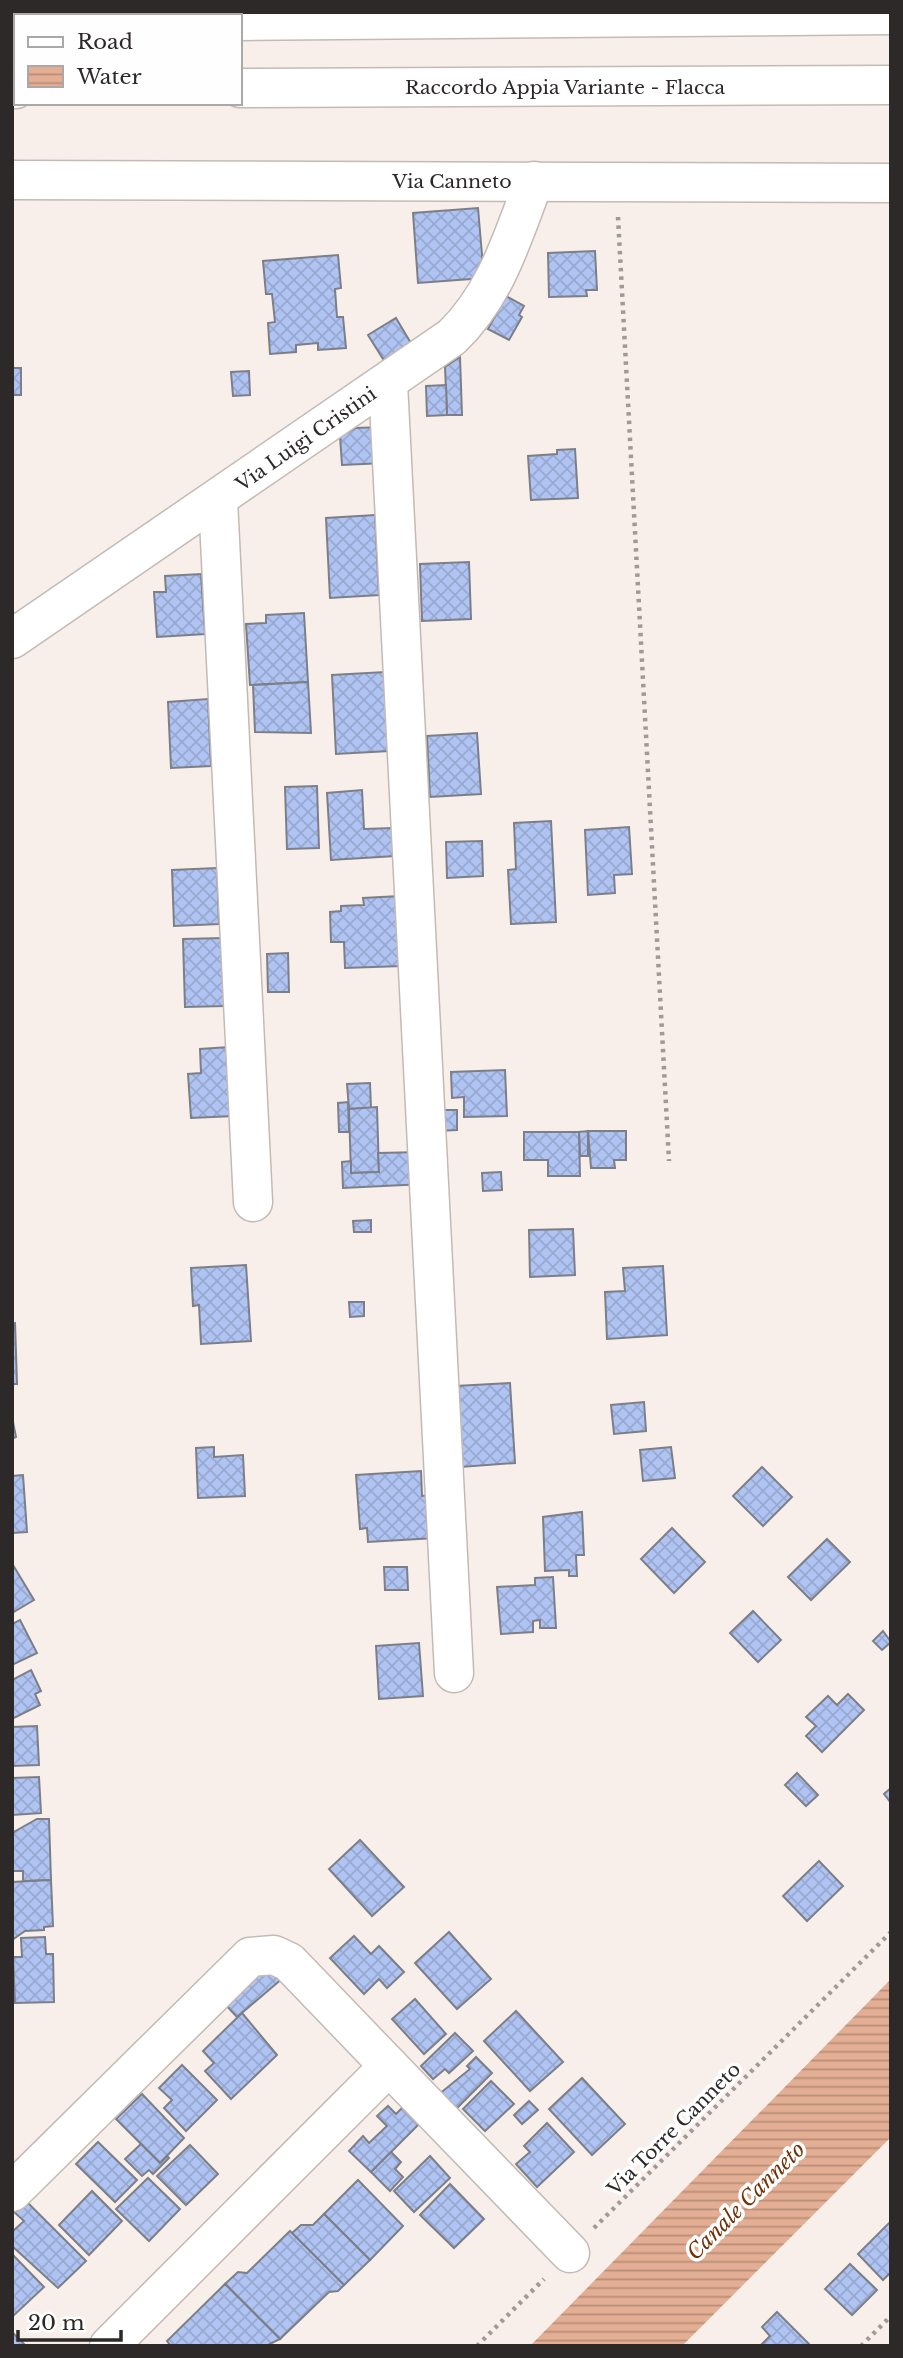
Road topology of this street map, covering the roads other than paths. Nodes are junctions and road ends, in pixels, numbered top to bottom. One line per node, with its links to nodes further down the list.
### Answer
1 (891, 15): 2 (street)
2 (242, 21)
3 (891, 85): 4 (street, Raccordo Appia Variante - Flacca)
4 (242, 88)
5 (12, 180): 6 (street, Via Canneto)
6 (534, 181): 7 (street, Via Canneto); 8 (street, Via Luigi Cristini)
7 (891, 183)
8 (388, 383): 9 (street, Via Luigi Cristini); 12 (street)
9 (218, 500): 10 (street, Via Luigi Cristini); 11 (street)
10 (12, 639)
11 (253, 1202)
12 (454, 1673)
13 (389, 2066): 14 (street); 15 (street); 16 (street)
14 (12, 2192)
15 (570, 2253)
16 (108, 2346)

